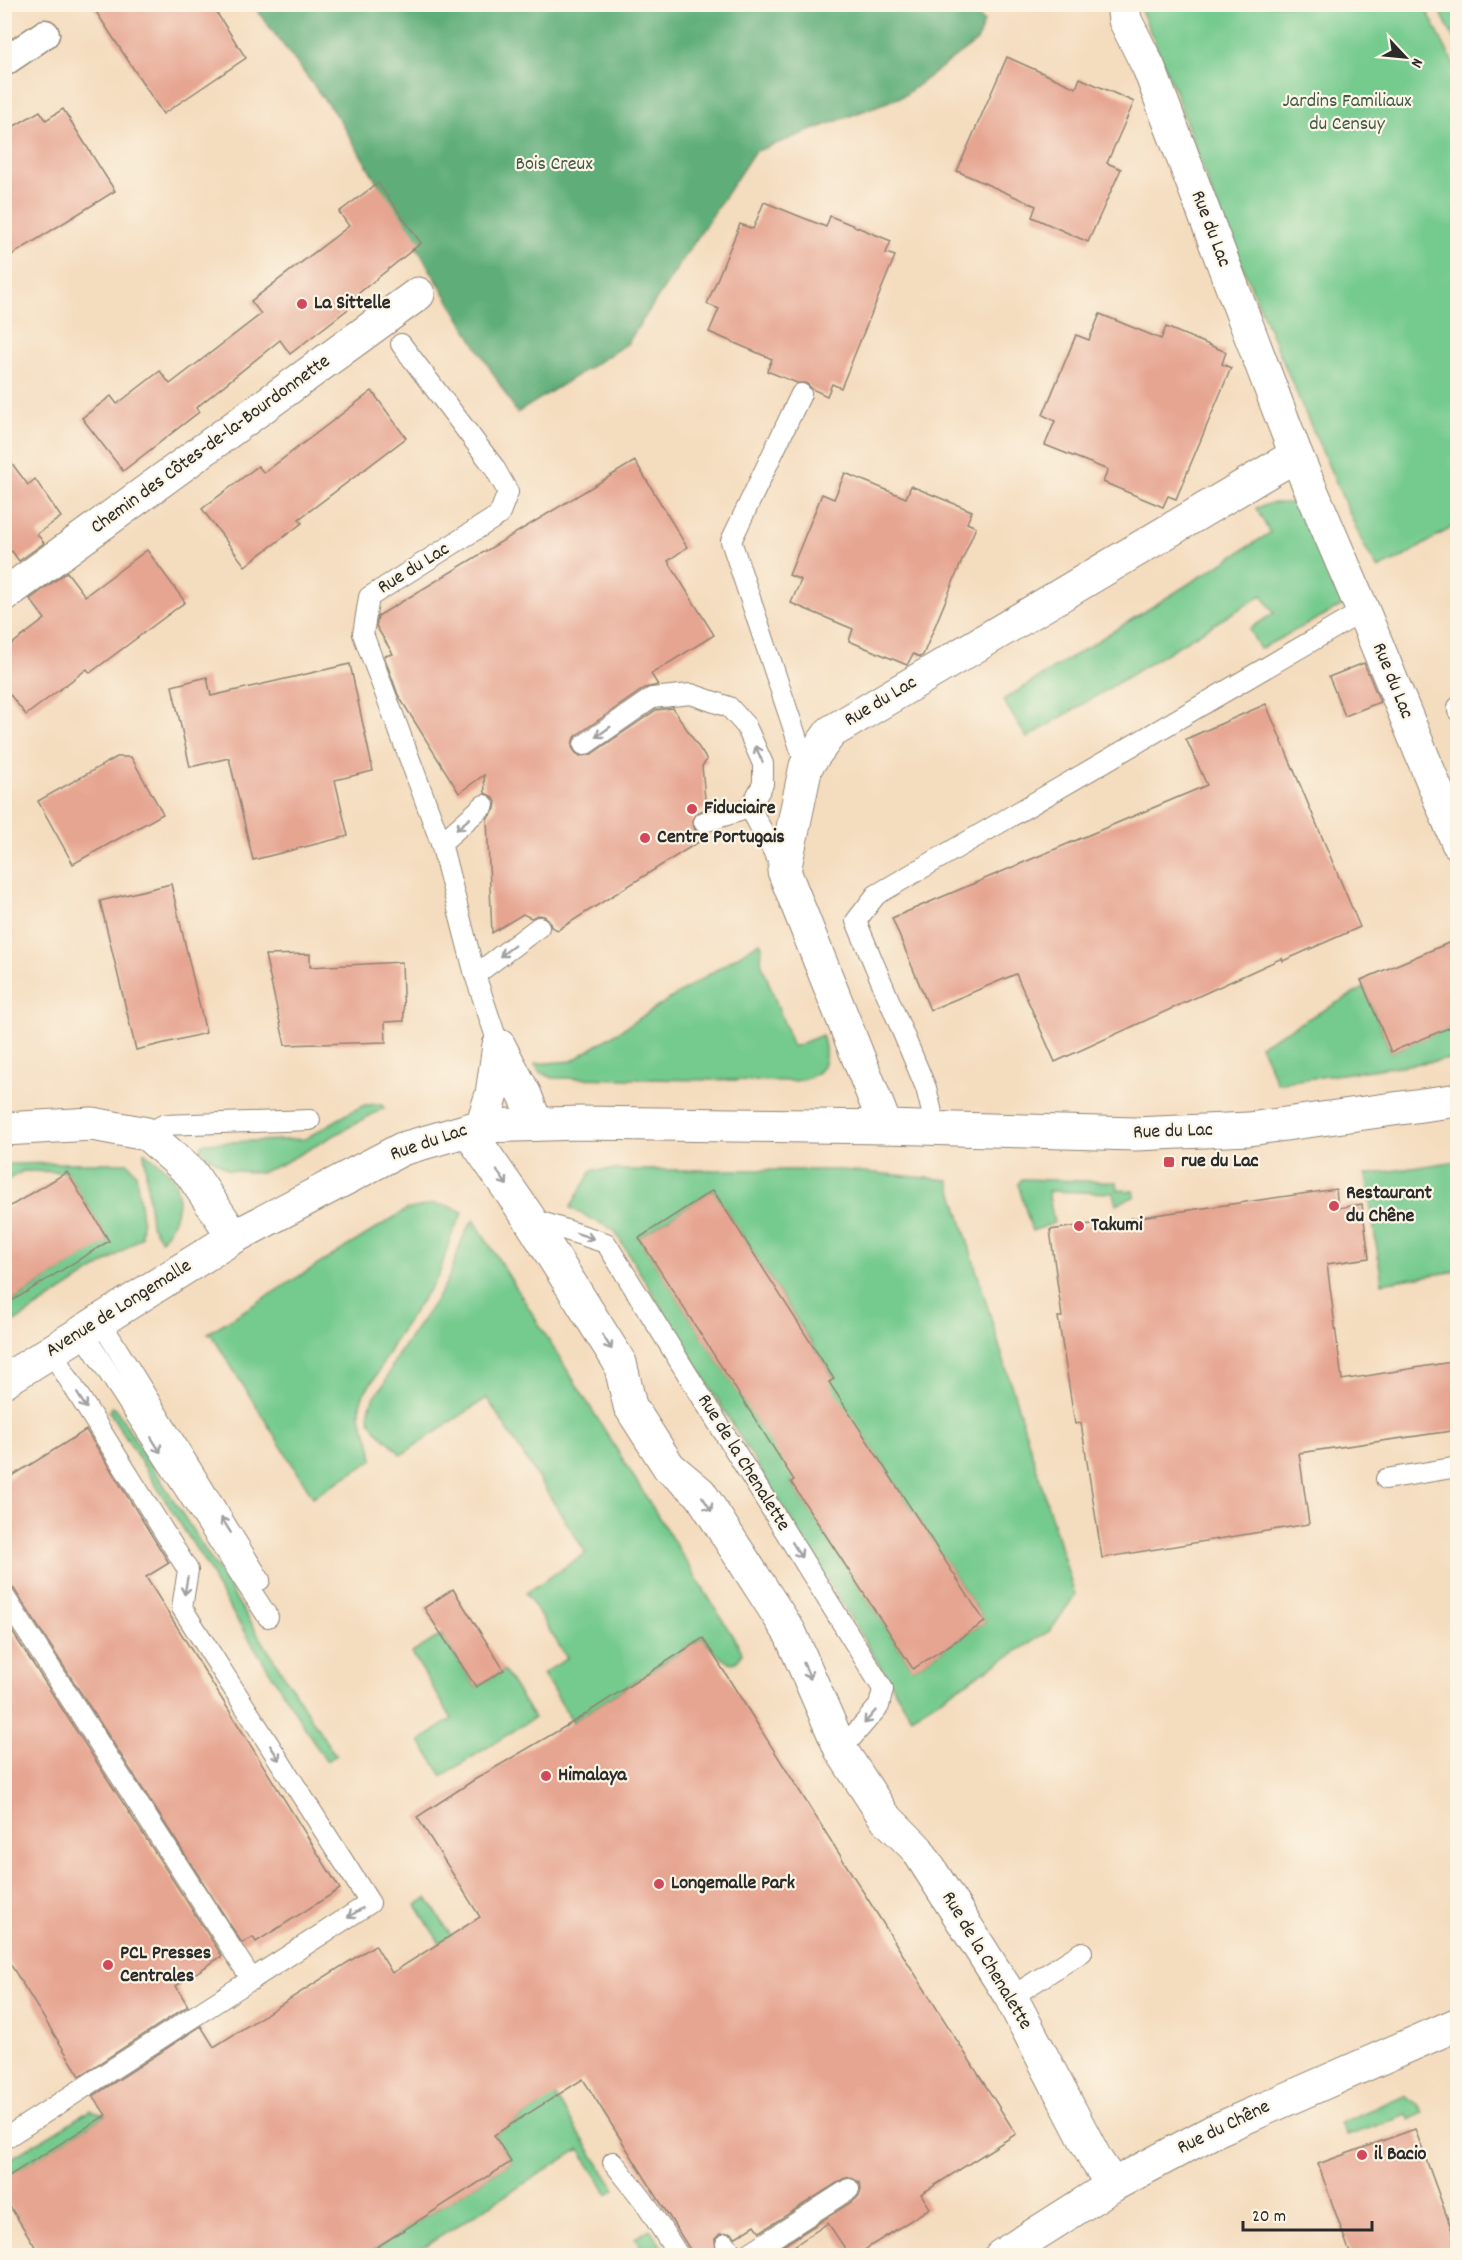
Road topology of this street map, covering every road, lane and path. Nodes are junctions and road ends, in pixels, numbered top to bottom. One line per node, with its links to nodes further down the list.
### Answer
1 (1124, 4): 7 (street, Rue du Lac)
2 (45, 34): 3 (street)
3 (4, 62)
4 (418, 294): 8 (street, Chemin des Côtes-de-la-Bourdonnette)
5 (401, 344): 15 (lane, Rue du Lac)
6 (801, 394): 11 (lane)
7 (1296, 455): 9 (street, Rue du Lac); 11 (street, Rue du Lac)
8 (4, 595)
9 (1363, 611): 16 (street, Rue du Lac); 27 (lane)
10 (584, 745): 13 (lane, one-way to 10)
11 (806, 766): 17 (street, Rue du Lac)
12 (484, 805): 15 (lane, one-way to 15)
13 (750, 808): 14 (lane); 17 (lane)
14 (704, 822)
15 (441, 843): 19 (lane, Rue du Lac)
16 (1458, 843)
17 (784, 871): 24 (street)
18 (539, 927): 19 (lane, one-way to 19)
19 (476, 975): 20 (lane, Rue du Lac)
20 (499, 1046): 23 (street); 25 (street)
21 (1458, 1100): 27 (street, Rue du Lac)
22 (309, 1120): 28 (lane)
23 (536, 1124): 24 (street, Rue du Lac); 25 (street, Rue du Lac)
24 (886, 1126): 27 (street, Rue du Lac)
25 (475, 1128): 29 (street, Rue de la Chenalette, one-way to 29); 30 (street, Rue du Lac)
26 (4, 1129): 28 (street)
27 (936, 1129)
28 (147, 1134): 30 (street)
29 (529, 1218): 38 (street, Rue de la Chenalette, one-way to 38); 38 (lane, Rue de la Chenalette, one-way to 38)
30 (234, 1237): 31 (street, Avenue de Longemalle)
31 (91, 1327): 32 (street, Avenue de Longemalle); 37 (lane)
32 (51, 1351): 33 (street, Avenue de Longemalle); 40 (lane, one-way to 40)
33 (4, 1381)
34 (1458, 1467): 35 (lane)
35 (1386, 1479)
36 (4, 1596): 40 (lane)
37 (274, 1614)
38 (841, 1750): 41 (street, Rue de la Chenalette)
39 (1082, 1952): 41 (lane)
40 (252, 1980): 43 (lane)
41 (1011, 1996): 45 (street, Rue de la Chenalette)
42 (1458, 2024): 45 (street, Rue du Chêne)
43 (4, 2139)
44 (613, 2162): 47 (lane)
45 (1113, 2185): 49 (street, Rue du Chêne)
46 (849, 2189): 48 (lane)
47 (679, 2256)
48 (745, 2256)
49 (1002, 2256)

